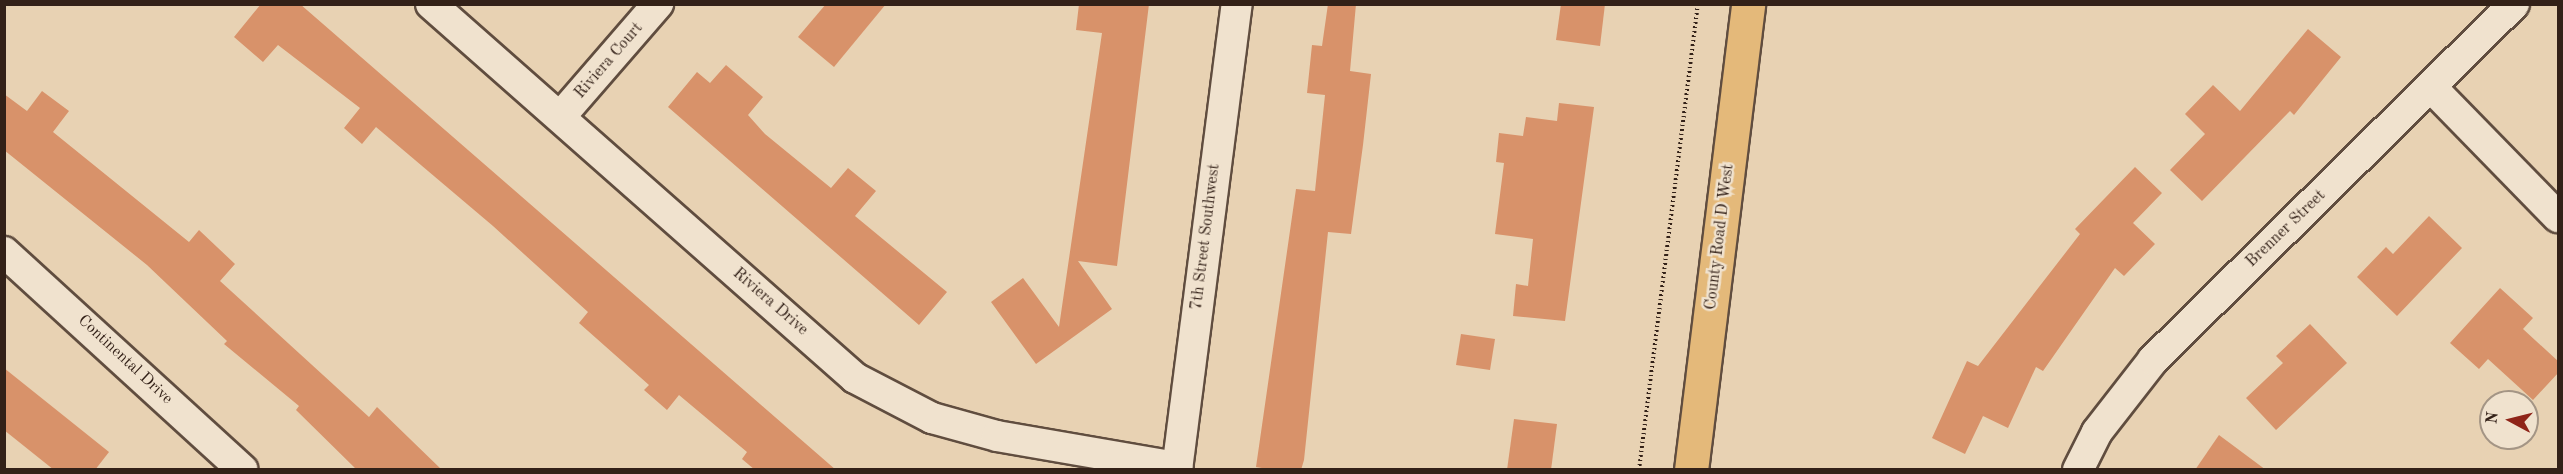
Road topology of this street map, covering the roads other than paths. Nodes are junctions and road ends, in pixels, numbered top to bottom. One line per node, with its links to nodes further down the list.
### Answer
1 (431, 4): 7 (street, Riviera Drive)
2 (658, 4): 7 (street, Riviera Court)
3 (1237, 4): 10 (street, 7th Street Southwest)
4 (1748, 4): 12 (main road, County Road D West)
5 (2514, 4): 6 (street, Brenner Street)
6 (2432, 87): 8 (street); 13 (street, Brenner Street)
7 (560, 117): 10 (street, Riviera Drive)
8 (2559, 217)
9 (4, 252): 11 (street, Continental Drive)
10 (1177, 468)
11 (243, 470)
12 (1691, 470)
13 (2078, 470)

